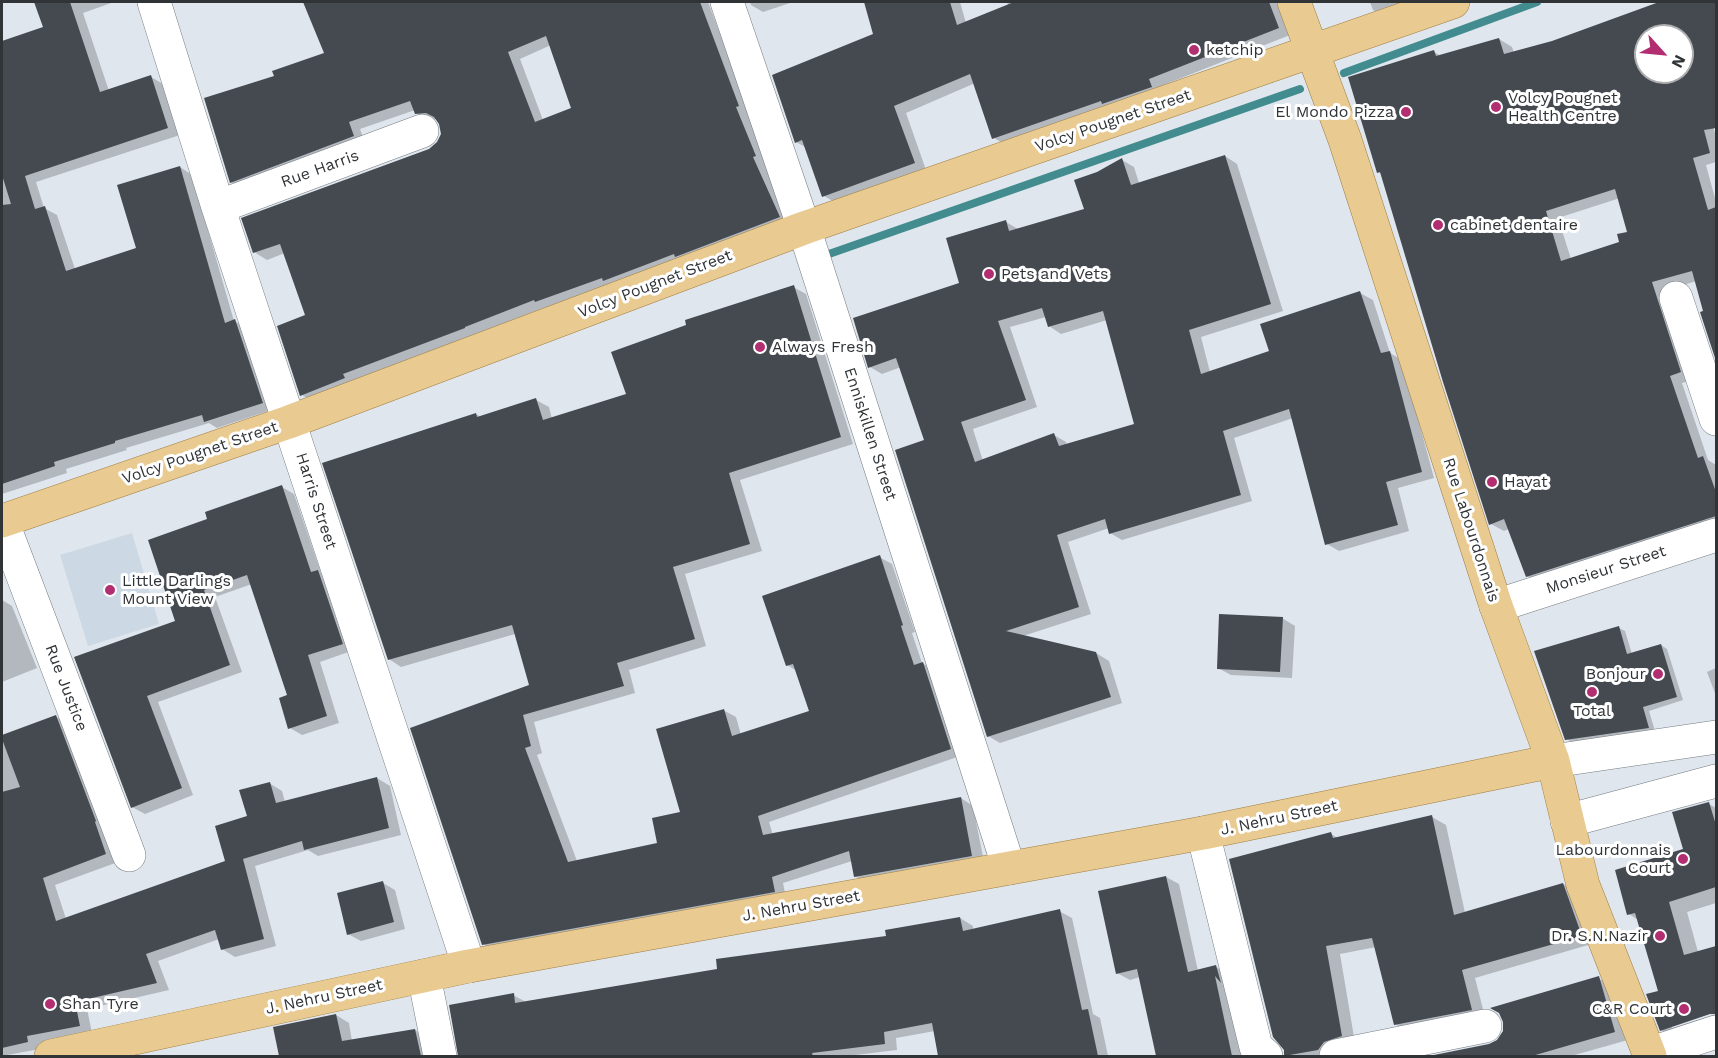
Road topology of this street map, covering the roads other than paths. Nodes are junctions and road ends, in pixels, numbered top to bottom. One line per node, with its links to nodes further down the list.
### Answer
1 (154, 2): 7 (street, Harris Street)
2 (727, 2): 8 (street, Enniskillen Street)
3 (1294, 2): 5 (main road, Rue Labourdonnais)
4 (1453, 2): 5 (main road, Volcy Pougnet Street)
5 (1311, 52): 8 (main road, Volcy Pougnet Street); 14 (main road, Rue Labourdonnais)
6 (423, 131): 7 (street, Rue Harris)
7 (218, 207): 11 (street, Harris Street)
8 (804, 228): 11 (main road, Volcy Pougnet Street); 21 (street, Enniskillen Street)
9 (1676, 298): 10 (street)
10 (1716, 419)
11 (289, 422): 12 (main road, Volcy Pougnet Street); 22 (street, Harris Street)
12 (2, 521): 20 (street, Rue Justice)
13 (1716, 535): 14 (street, Monsieur Street)
14 (1496, 606): 16 (main road, Rue Labourdonnais)
15 (1715, 745): 16 (street)
16 (1553, 761): 18 (main road, Rue Labourdonnais); 19 (main road, J. Nehru Street)
17 (1716, 781): 18 (street)
18 (1568, 821): 26 (main road, Rue Labourdonnais)
19 (1203, 833): 21 (main road, J. Nehru Street); 29 (street)
20 (129, 855)
21 (1009, 868): 22 (main road, J. Nehru Street)
22 (469, 966): 23 (main road, J. Nehru Street)
23 (424, 975): 27 (main road, J. Nehru Street); 28 (street)
24 (1485, 1026): 30 (street)
25 (1716, 1032): 26 (street)
26 (1649, 1055)
27 (51, 1056)
28 (440, 1056)
29 (1266, 1056)
30 (1336, 1056)

